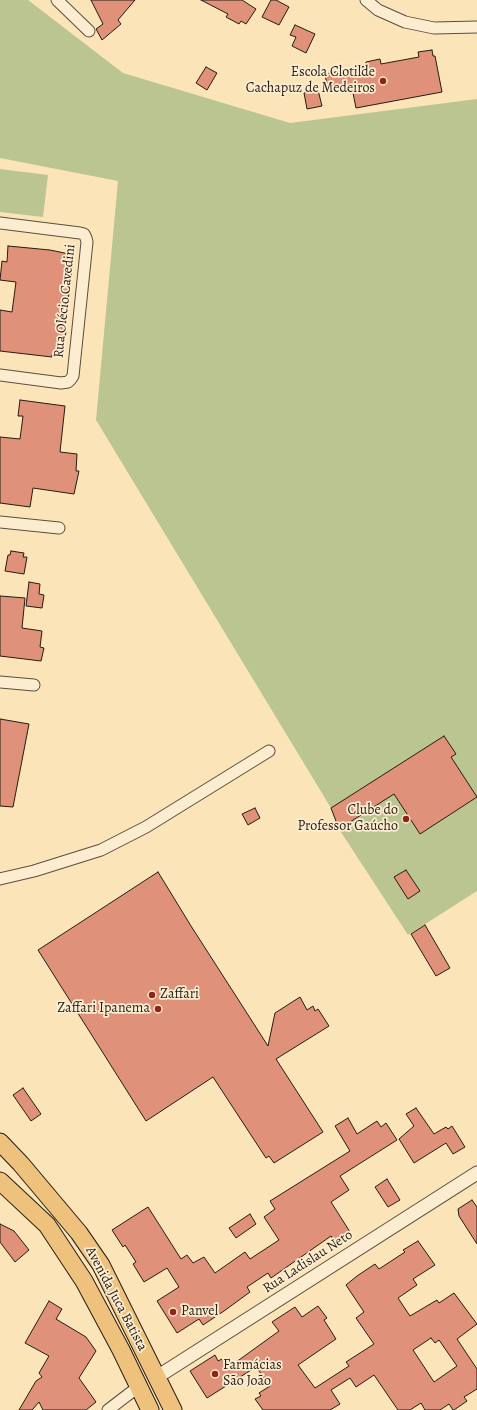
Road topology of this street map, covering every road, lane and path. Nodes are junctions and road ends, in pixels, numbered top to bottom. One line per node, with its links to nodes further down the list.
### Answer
1 (56, 0): 4 (street)
2 (366, 0): 3 (street)
3 (477, 27)
4 (89, 31)
5 (0, 223): 6 (street, Rua Olécio Cavedini)
6 (0, 375)
7 (0, 522): 8 (street)
8 (59, 528)
9 (0, 682): 10 (street)
10 (34, 685)
11 (269, 751): 12 (street)
12 (14, 876): 13 (street); 14 (street)
13 (0, 879)
14 (0, 888)
15 (0, 1142): 18 (main road, Avenida Juca Batista)
16 (477, 1173): 18 (street, Rua Ladislau Neto)
17 (0, 1181): 19 (main road, Avenida Juca Batista)
18 (157, 1377): 22 (main road, Avenida Juca Batista)
19 (138, 1387): 20 (street); 21 (main road, Avenida Juca Batista)
20 (108, 1410)
21 (150, 1410)
22 (174, 1410)

